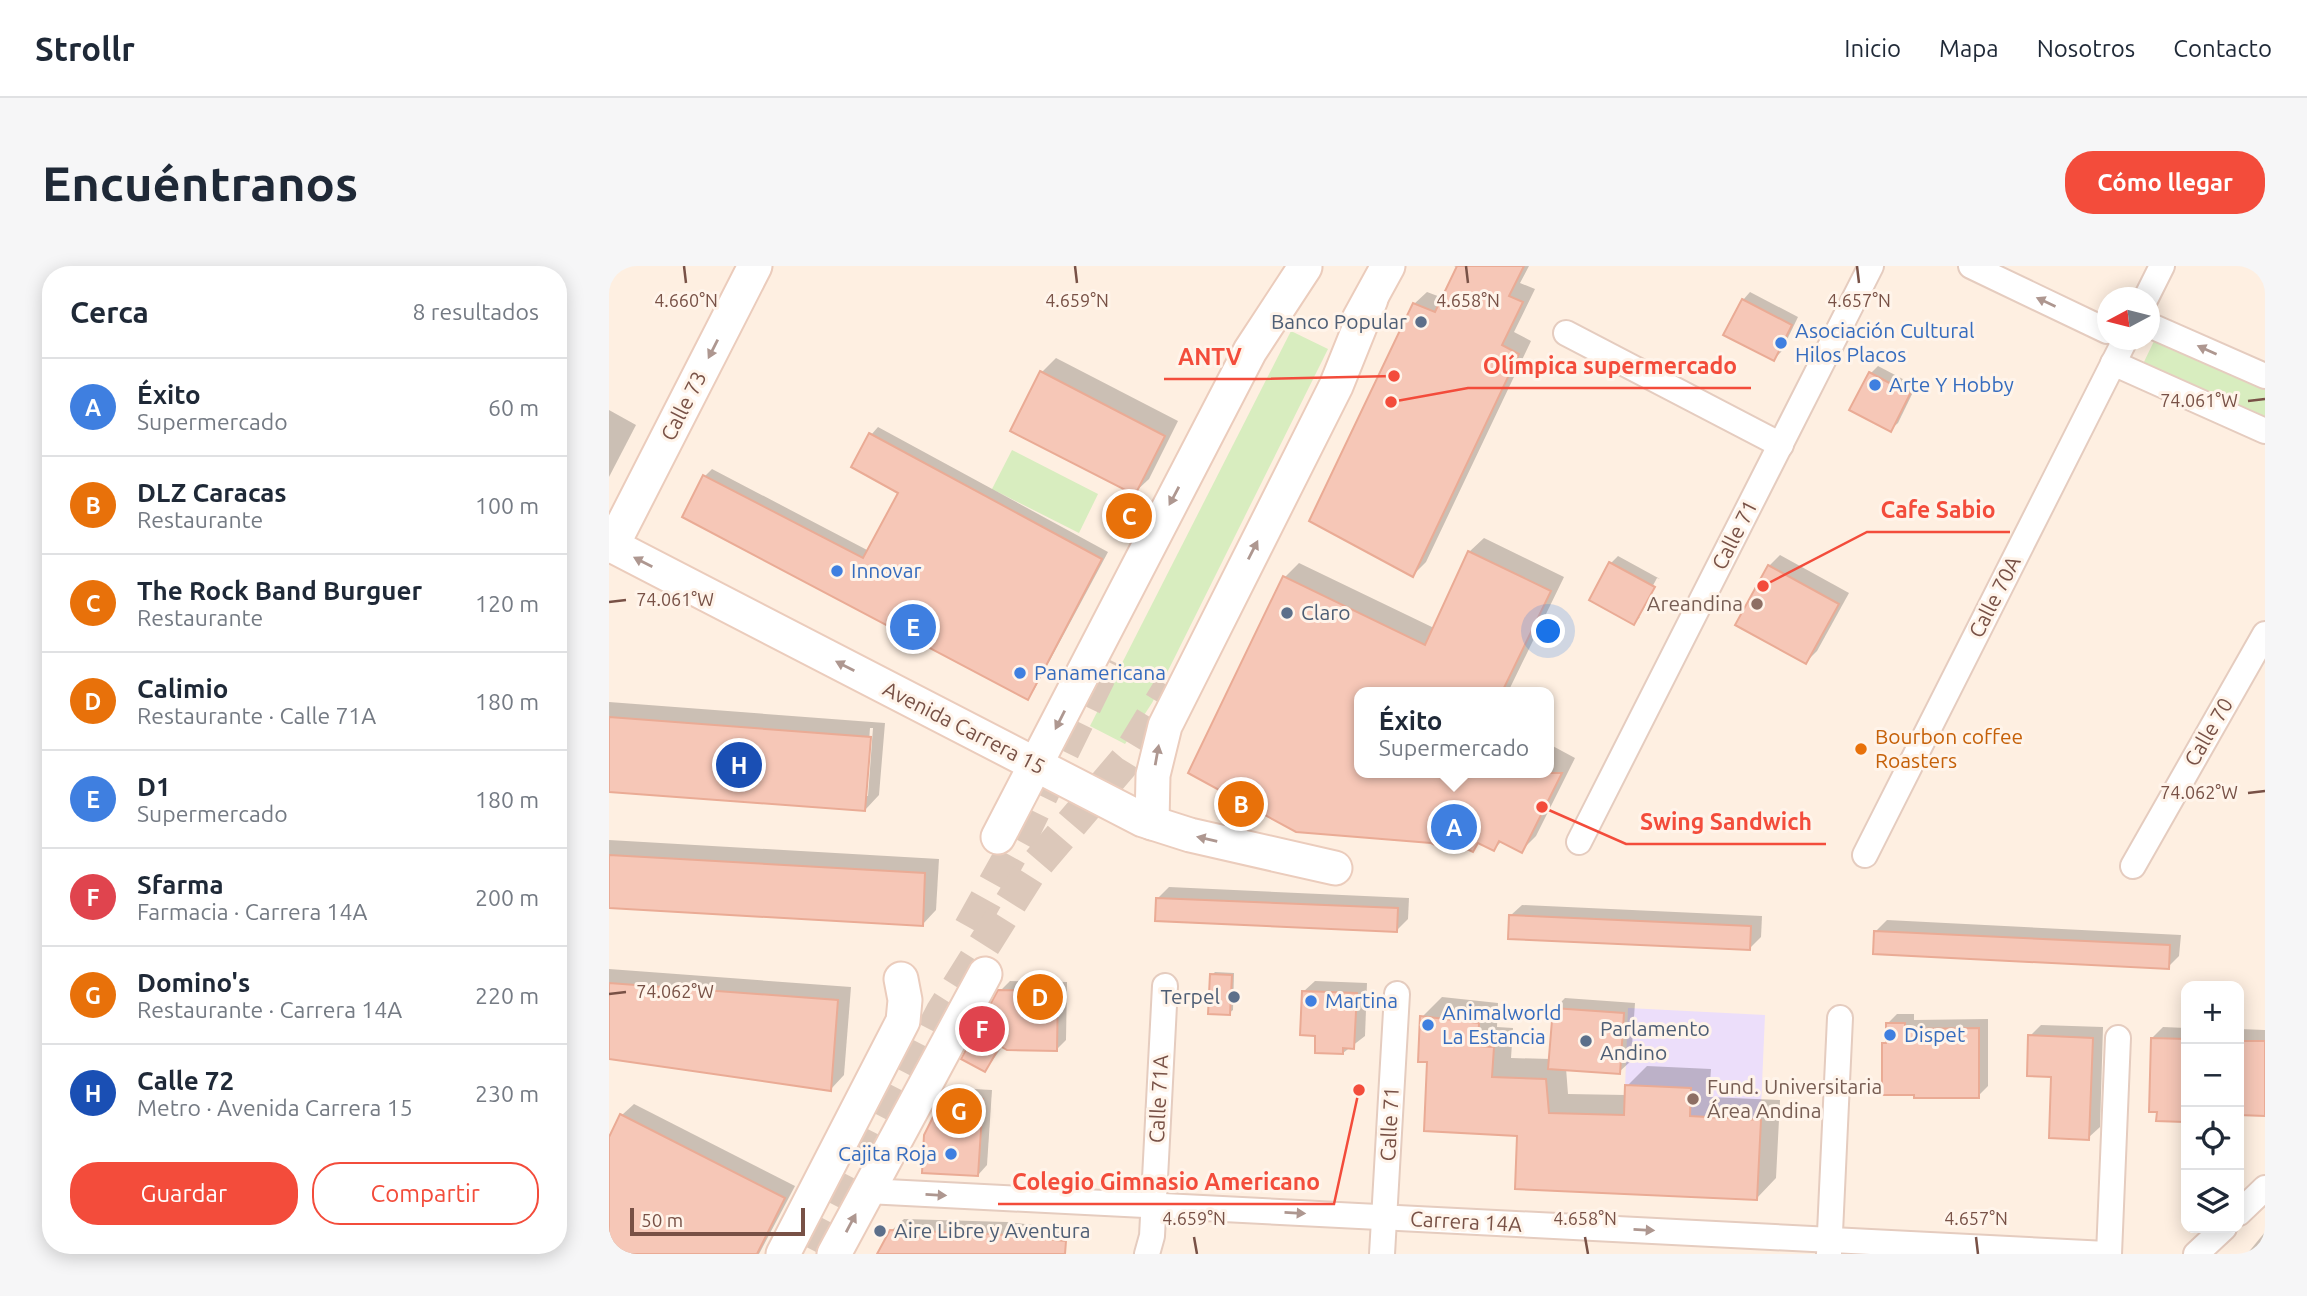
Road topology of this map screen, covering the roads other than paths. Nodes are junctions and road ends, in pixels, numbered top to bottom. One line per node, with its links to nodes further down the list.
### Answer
1 (755, 266): 19 (main road, Calle 73, one-way to 19)
2 (1305, 266): 17 (main road); 21 (main road, one-way to 21)
3 (1388, 266): 8 (main road)
4 (1871, 266): 16 (street, Calle 71)
5 (1971, 266): 9 (street, one-way to 5)
6 (2162, 266): 7 (street)
7 (2152, 287)
8 (1371, 299): 18 (main road); 22 (main road, one-way to 8)
9 (2097, 326)
10 (2160, 329): 14 (street, one-way to 10)
11 (1566, 334): 16 (street)
12 (2120, 350): 13 (street, Calle 70A)
13 (2113, 363): 15 (street); 25 (street, Calle 70A)
14 (2265, 376)
15 (2265, 431)
16 (1781, 445): 24 (street, Calle 71)
17 (1203, 472)
18 (1265, 496)
19 (610, 545): 21 (main road, Avenida Carrera 15, one-way to 19)
20 (2265, 634): 26 (street, Calle 70)
21 (1036, 765): 22 (main road, Avenida Carrera 15); 23 (main road)
22 (1152, 823): 27 (main road, Avenida Carrera 15, one-way to 22)
23 (997, 837)
24 (1579, 842)
25 (1865, 855)
26 (2133, 866)
27 (1335, 868)
28 (985, 974): 35 (main road)
29 (901, 979): 41 (main road)
30 (1165, 986): 36 (street, Calle 71A)
31 (1397, 994): 38 (street, Calle 71)
32 (1840, 1018): 40 (street)
33 (2119, 1038): 44 (street)
34 (2265, 1188): 37 (street)
35 (867, 1191): 36 (street, Carrera 14A, one-way to 36); 41 (main road, one-way to 35)
36 (1153, 1206): 38 (street, Carrera 14A, one-way to 38); 42 (street, Calle 71A)
37 (2244, 1208)
38 (1385, 1217): 40 (street, Carrera 14A, one-way to 40); 43 (street, Calle 71)
39 (2219, 1233): 45 (street)
40 (1830, 1247): 44 (street, Carrera 14A)
41 (808, 1252)
42 (1147, 1254)
43 (1383, 1254)
44 (2108, 1254)
45 (2196, 1254)

